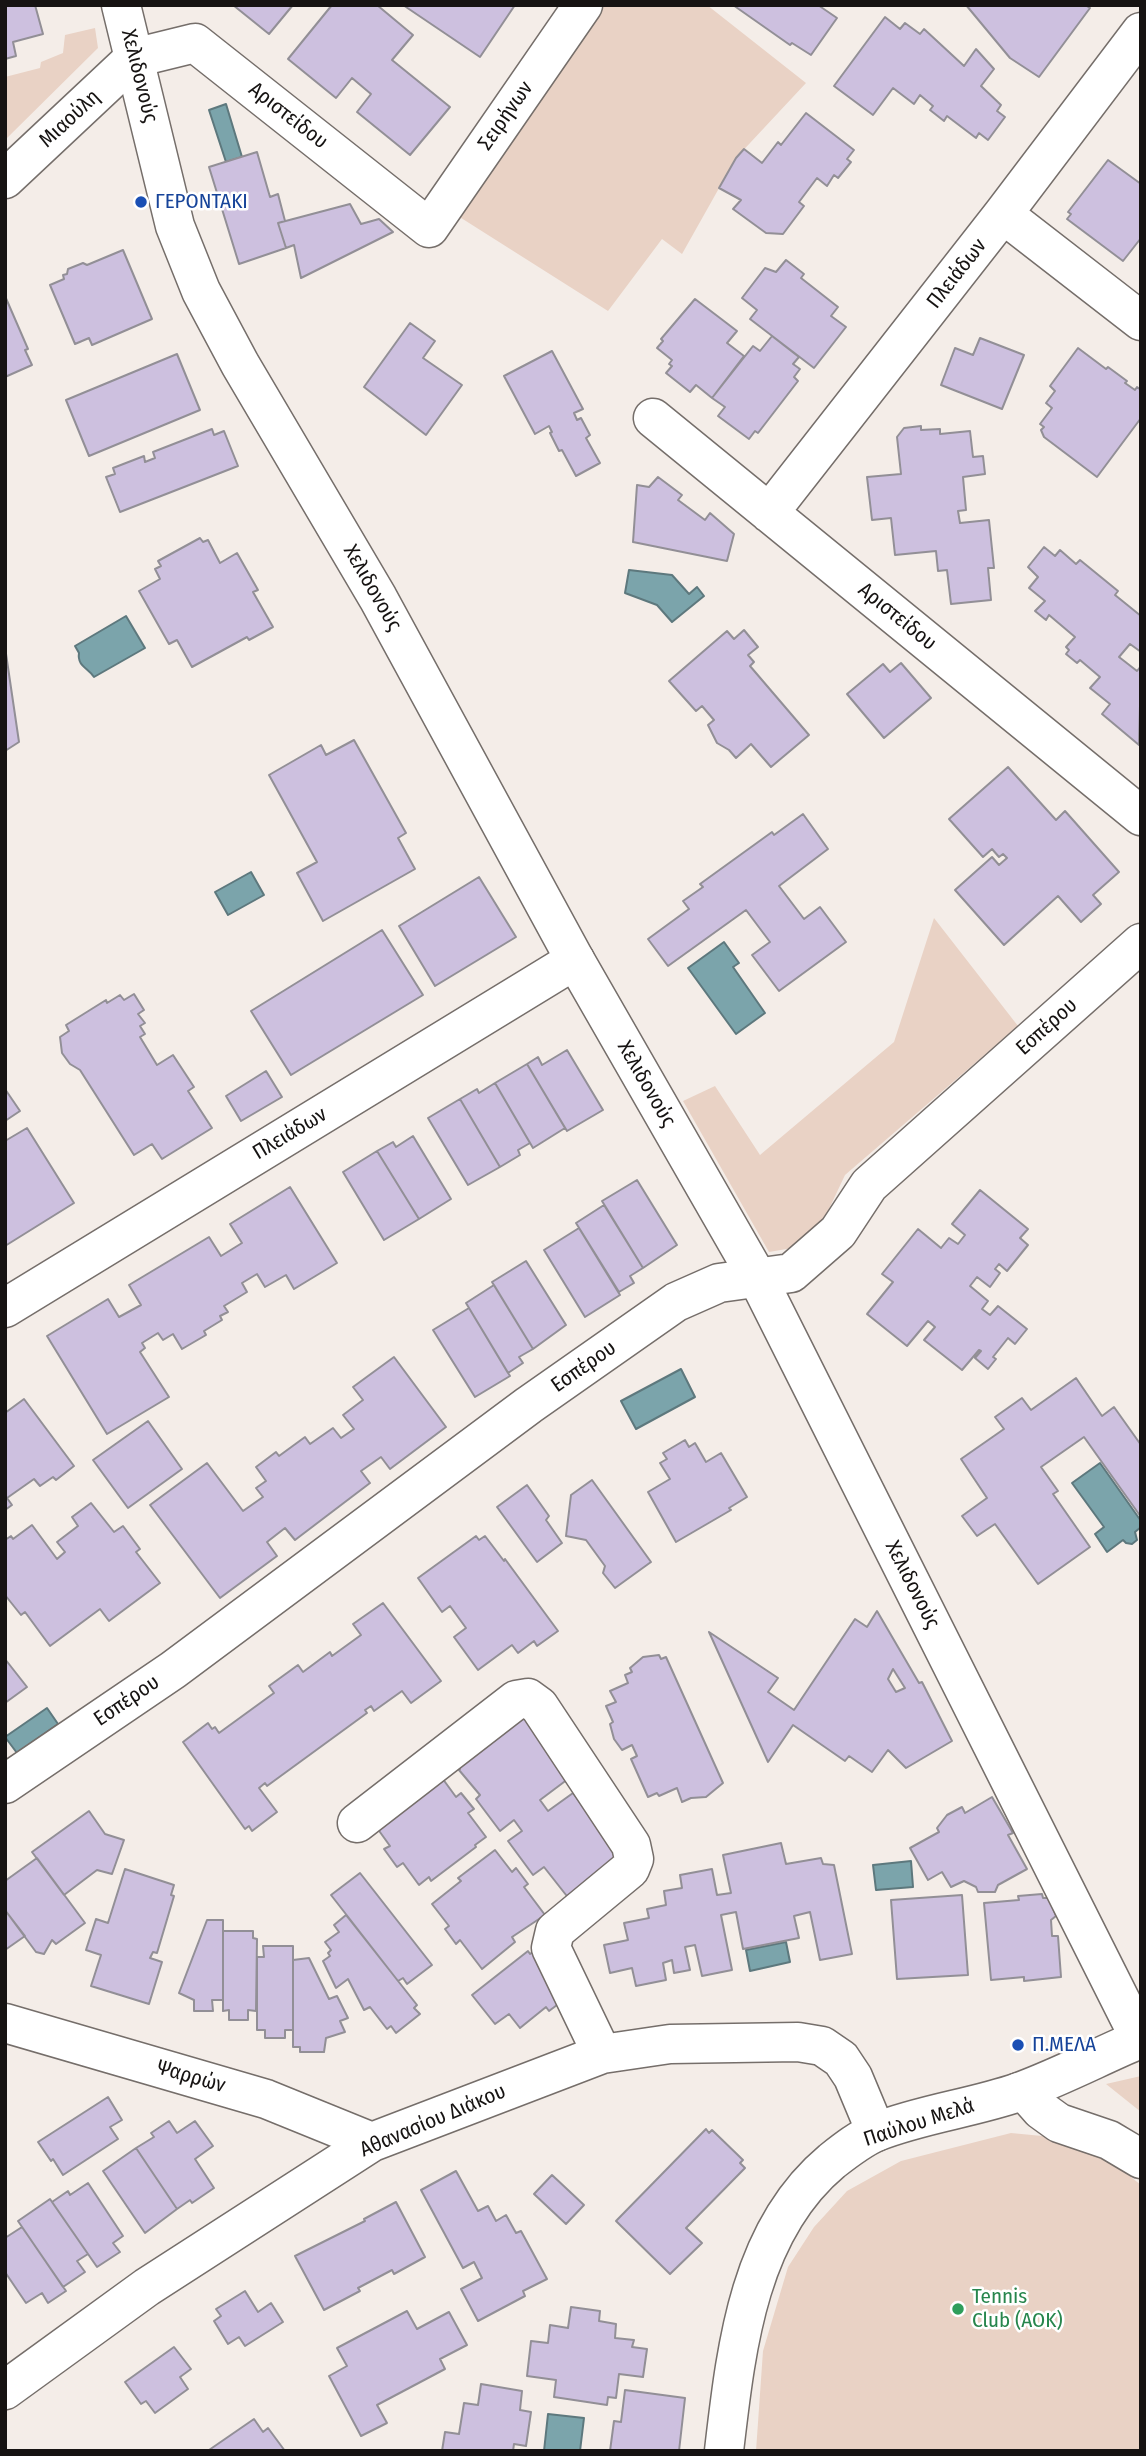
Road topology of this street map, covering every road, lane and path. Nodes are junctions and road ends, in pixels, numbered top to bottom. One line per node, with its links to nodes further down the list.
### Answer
1 (121, 5): 4 (street, Χελιδονούς)
2 (583, 5): 7 (street, Σειρήνων)
3 (1141, 32): 6 (street, Πλειάδων)
4 (135, 58): 5 (street, Μιαούλη); 7 (street, Αριστείδου); 13 (street, Χελιδονούς)
5 (5, 179)
6 (1003, 214): 8 (street); 10 (street, Πλειάδων)
7 (429, 228)
8 (1141, 321)
9 (653, 418): 10 (street, Αριστείδου)
10 (769, 513): 11 (street, Αριστείδου)
11 (1141, 816)
12 (1141, 943): 14 (street, Εσπέρου)
13 (575, 960): 14 (street, Χελιδονούς); 15 (street, Πλειάδων)
14 (757, 1277): 16 (street, Εσπέρου); 19 (street, Χελιδονούς)
15 (5, 1307)
16 (5, 1784)
17 (357, 1823): 20 (street)
18 (5, 2023): 23 (street, Ψαρρών)
19 (1141, 2039): 21 (street, Χελιδονούς)
20 (603, 2054): 22 (street, Αθανασίου Διάκου); 23 (street, Αθανασίου Διάκου)
21 (1019, 2091): 22 (street, Παύλου Μελά); 24 (street)
22 (876, 2132): 26 (street, Παύλου Μελά)
23 (372, 2142): 25 (street, Αθανασίου Διάκου)
24 (1141, 2159)
25 (5, 2390)
26 (724, 2451)

